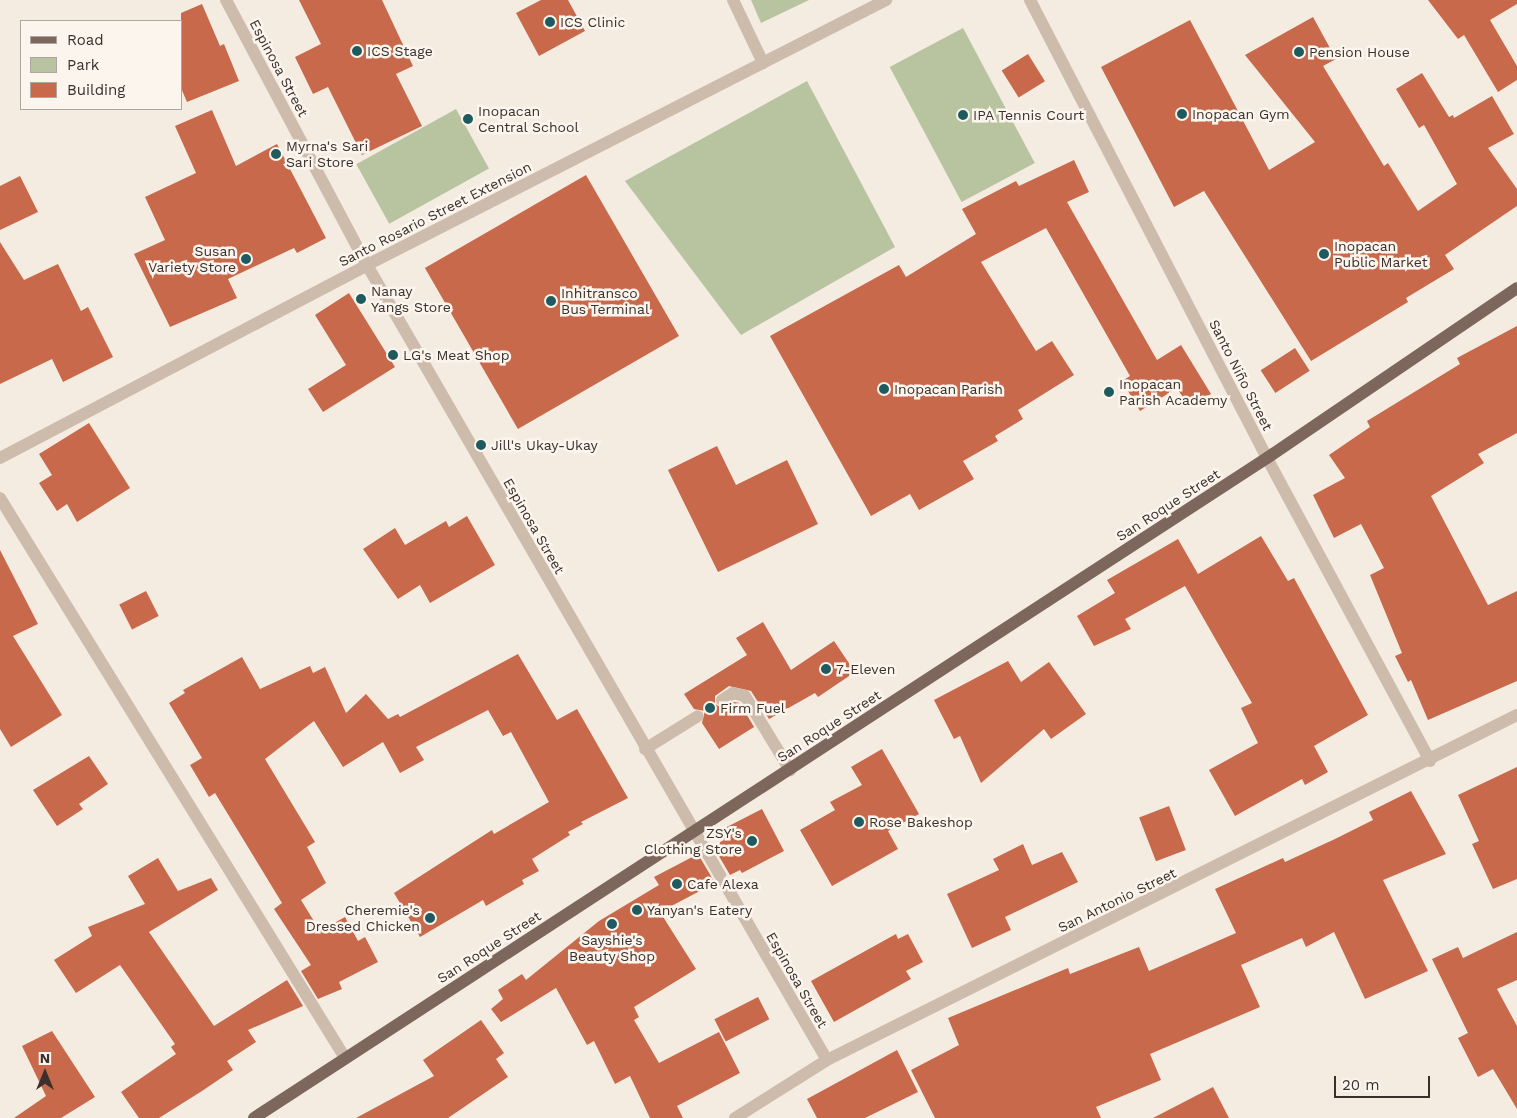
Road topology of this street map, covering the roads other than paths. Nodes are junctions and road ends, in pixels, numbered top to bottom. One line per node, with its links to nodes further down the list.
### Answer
1 (226, 0): 6 (street, Espinosa Street)
2 (733, 0): 5 (street)
3 (886, 0): 5 (street, Santo Rosario Street Extension)
4 (1030, 0): 9 (street, Santo Niño Street)
5 (763, 63): 6 (street, Santo Rosario Street Extension)
6 (367, 265): 8 (street, Santo Rosario Street Extension); 14 (street, Espinosa Street)
7 (1517, 288): 9 (main road, San Roque Street)
8 (0, 458)
9 (1267, 458): 15 (street, Santo Niño Street); 16 (main road, San Roque Street)
10 (0, 498): 18 (street)
11 (722, 700): 16 (street)
12 (1517, 715): 15 (street, San Antonio Street)
13 (698, 716): 14 (street)
14 (645, 750): 17 (street, Espinosa Street)
15 (1430, 761): 19 (street, San Antonio Street)
16 (790, 770): 17 (main road, San Roque Street)
17 (694, 833): 18 (main road, San Roque Street); 19 (street, Espinosa Street)
18 (346, 1058): 20 (main road, San Roque Street)
19 (827, 1060): 21 (street, San Antonio Street)
20 (254, 1118)
21 (735, 1118)

